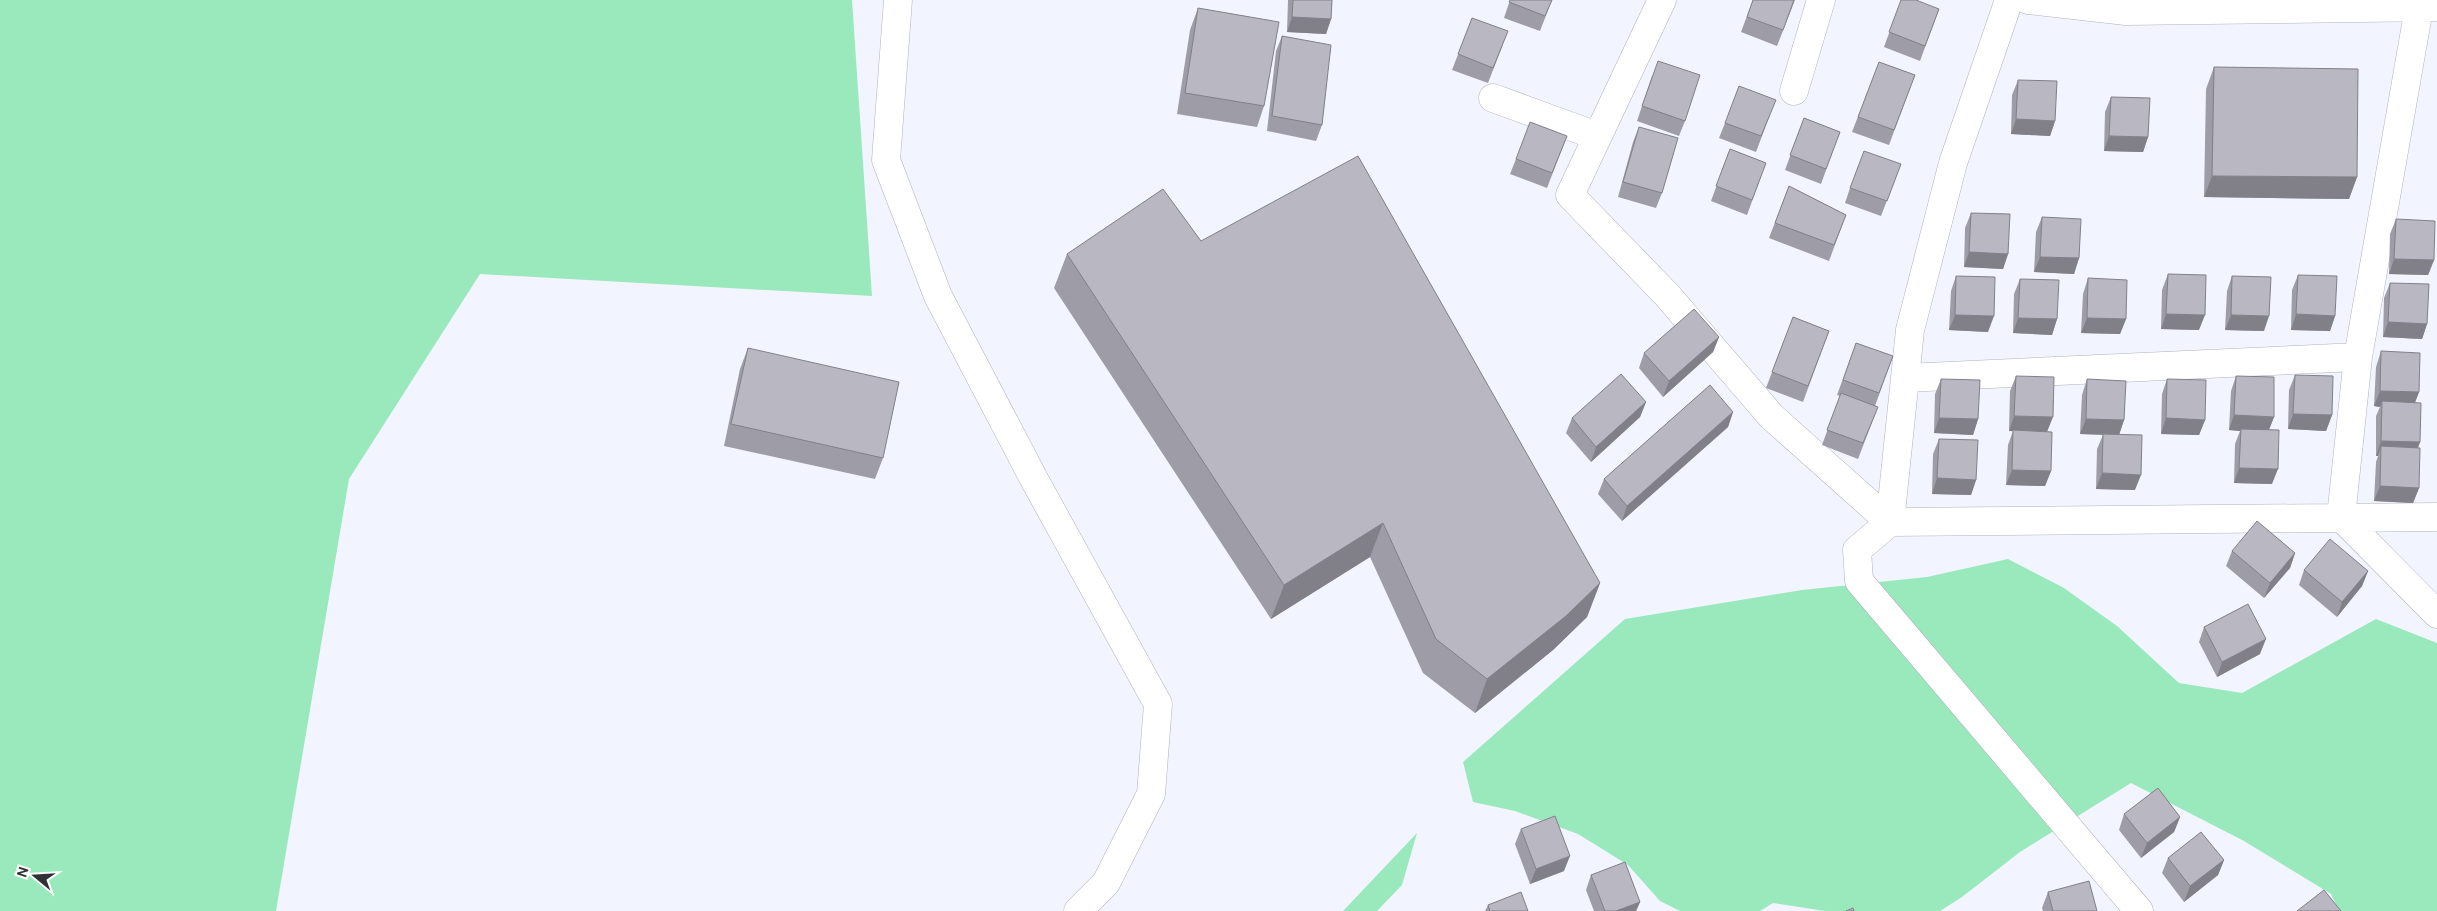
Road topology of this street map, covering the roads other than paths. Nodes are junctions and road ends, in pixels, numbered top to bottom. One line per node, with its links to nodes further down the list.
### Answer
1 (898, 0): 16 (street)
2 (1662, 0): 9 (street)
3 (1821, 0): 7 (street)
4 (2009, 0): 11 (street)
5 (2028, 0): 6 (street)
6 (2428, 8): 10 (street)
7 (1794, 91)
8 (1493, 98): 9 (street)
9 (1597, 136): 14 (street)
10 (2358, 357): 11 (street); 13 (street)
11 (1905, 378): 14 (street)
12 (2437, 516): 13 (street)
13 (2341, 517): 14 (street); 15 (street)
14 (1890, 522): 17 (street)
15 (2437, 614)
16 (1078, 911)
17 (2139, 911)

